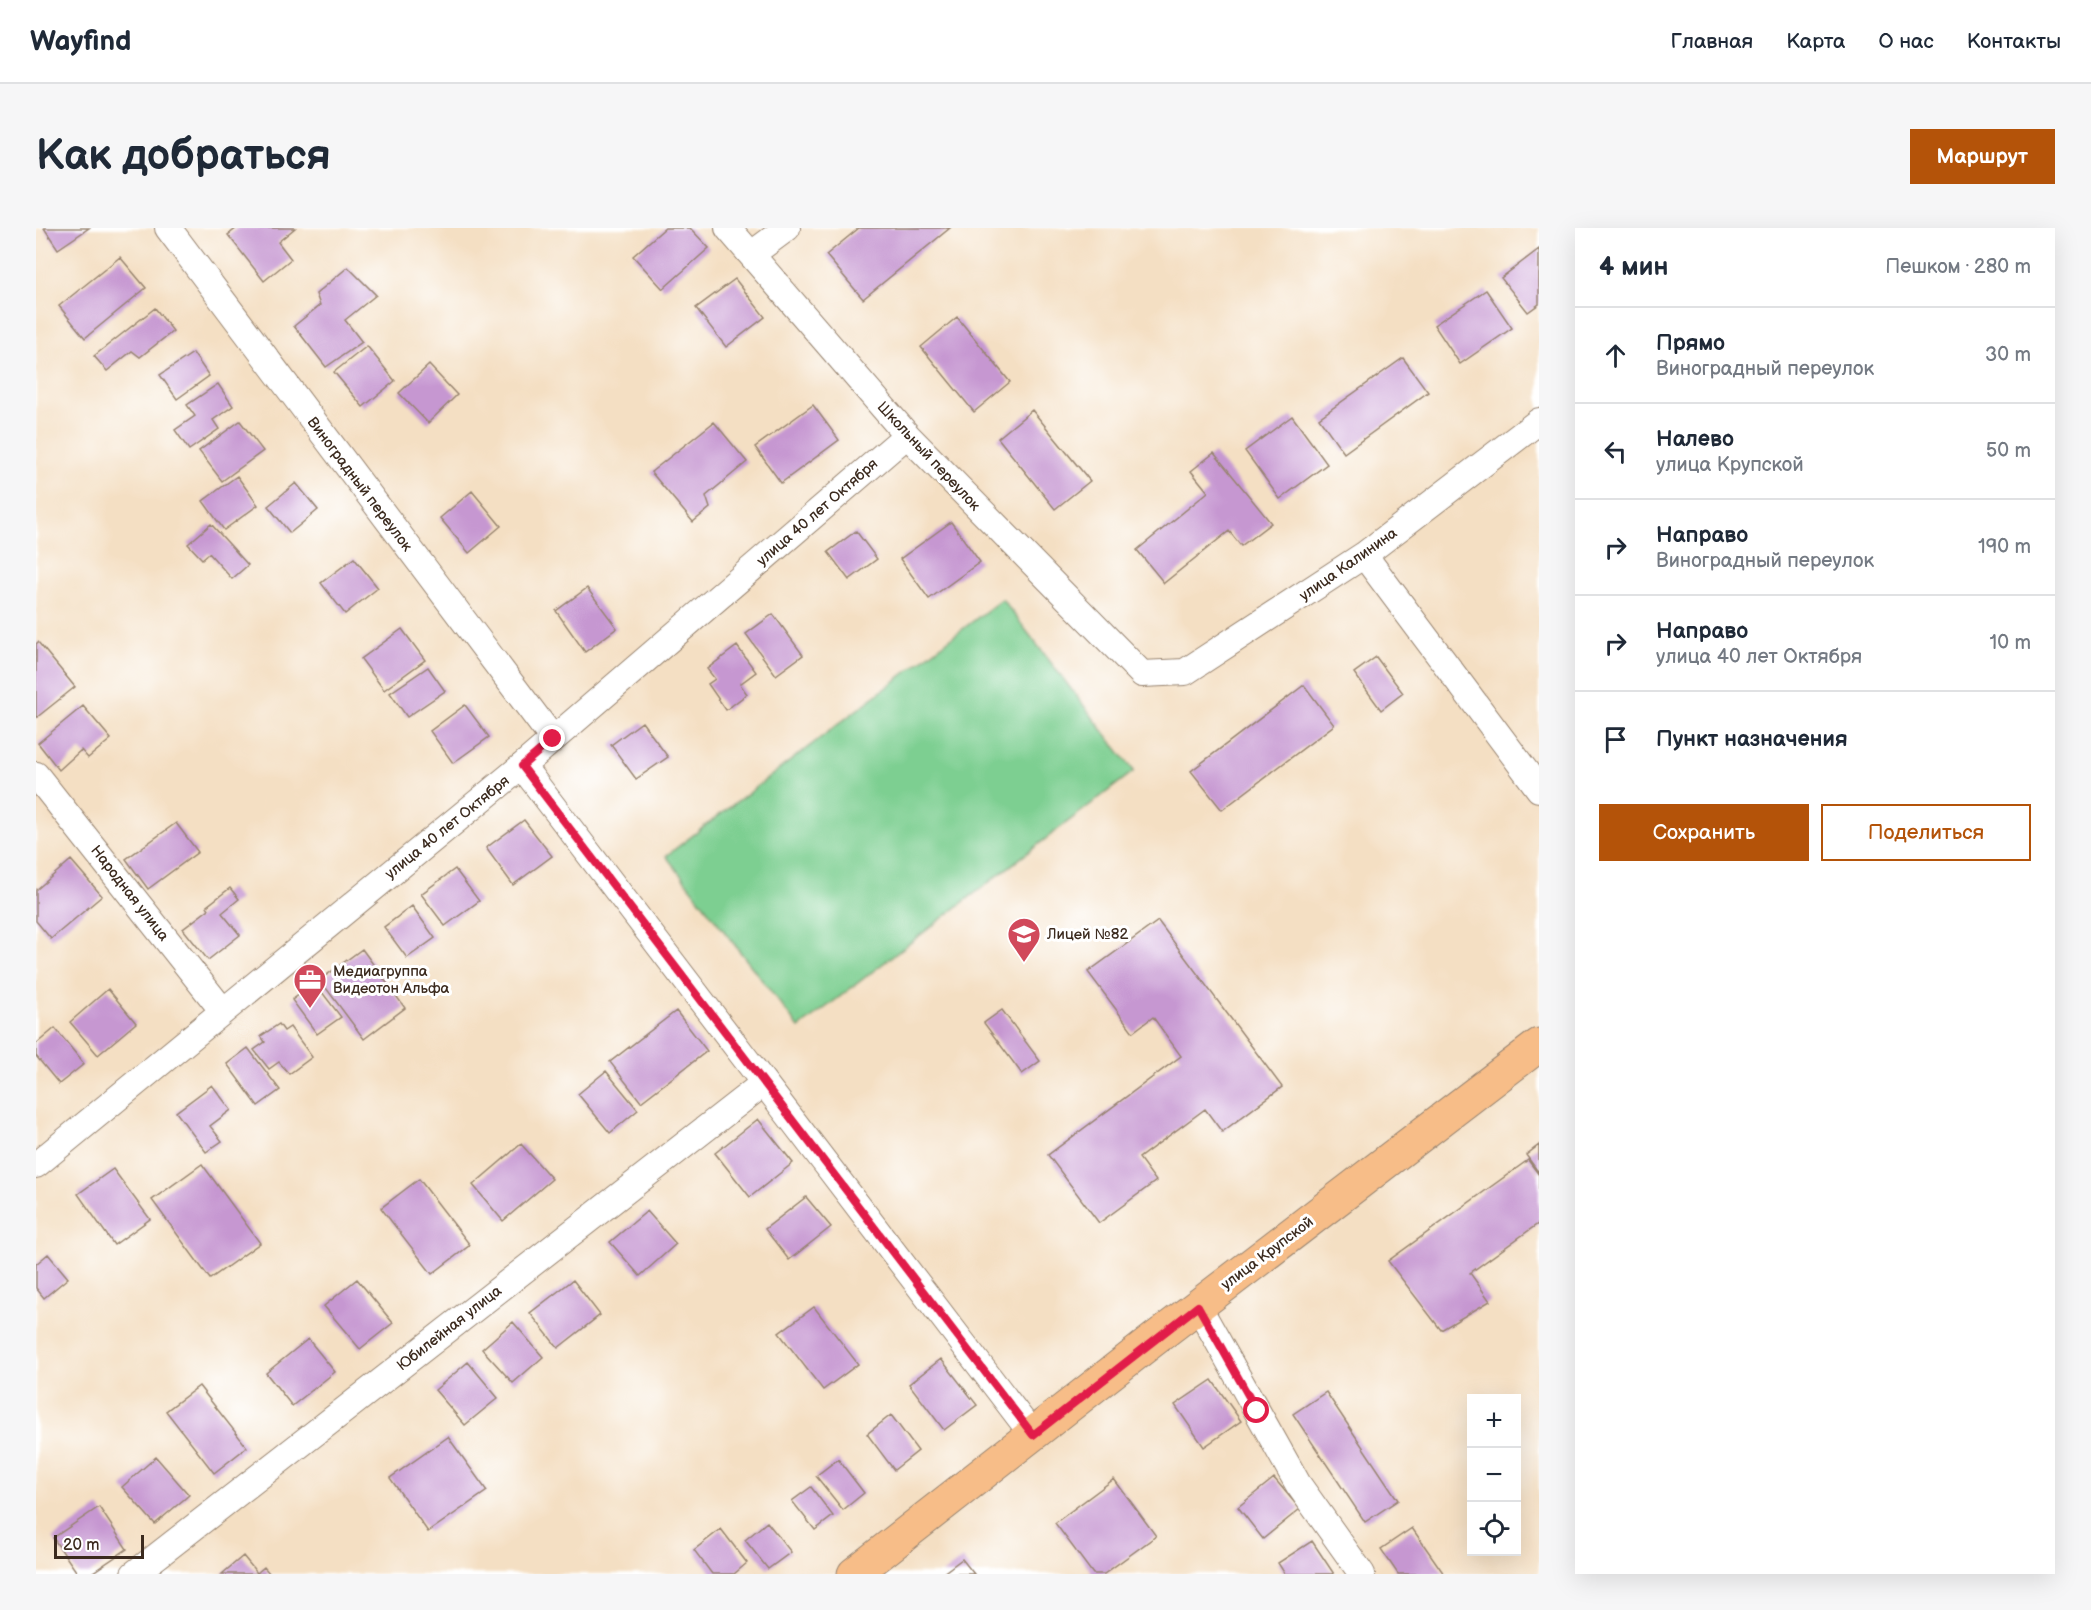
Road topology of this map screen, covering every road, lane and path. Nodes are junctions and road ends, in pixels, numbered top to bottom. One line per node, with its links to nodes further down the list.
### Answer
1 (168, 228): 9 (street, Виноградный переулок)
2 (728, 228): 4 (street, Школьный переулок)
3 (787, 228): 4 (street)
4 (752, 254): 6 (street, Школьный переулок)
5 (1539, 422): 7 (street, улица Калинина)
6 (907, 435): 8 (street, Школьный переулок); 9 (street, улица 40 лет Октября)
7 (1364, 555): 8 (street, улица Калинина); 12 (street)
8 (1142, 674)
9 (553, 739): 10 (street, улица 40 лет Октября)
10 (522, 766): 13 (street, улица 40 лет Октября); 15 (street)
11 (36, 775): 13 (street, Народная улица)
12 (1539, 789)
13 (223, 1011): 16 (street, улица 40 лет Октября)
14 (1539, 1044): 17 (main road, улица Крупской)
15 (764, 1083): 18 (street); 19 (street, Юбилейная улица)
16 (36, 1165)
17 (1198, 1306): 18 (main road, улица Крупской); 21 (street)
18 (1033, 1435): 20 (main road, улица Крупской)
19 (134, 1574)
20 (855, 1574)
21 (1362, 1574)

